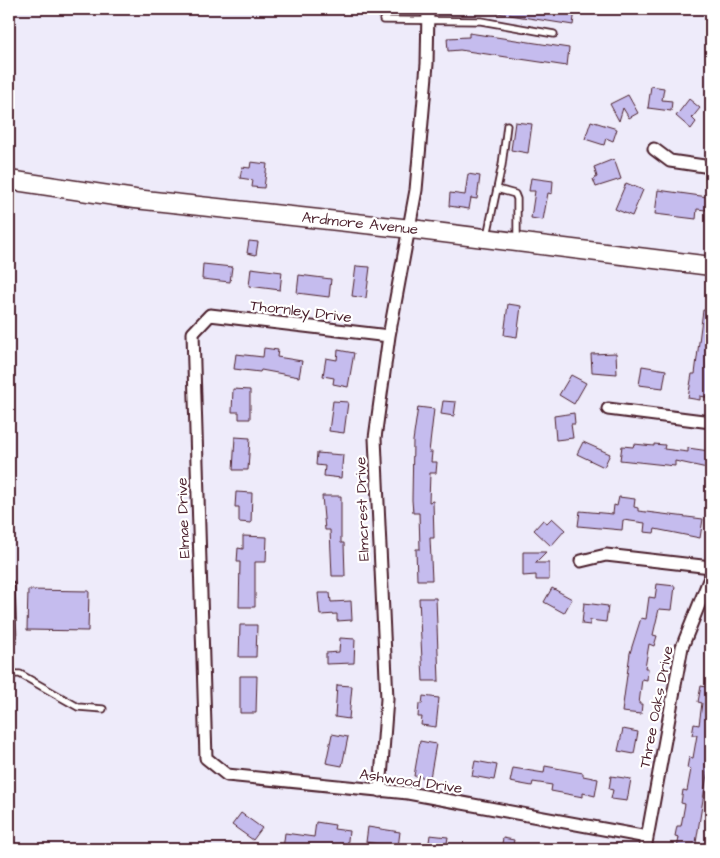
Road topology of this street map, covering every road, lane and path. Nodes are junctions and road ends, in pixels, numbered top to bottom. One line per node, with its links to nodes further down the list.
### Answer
1 (428, 9): 3 (street, Elmcrest Drive)
2 (383, 20): 3 (lane)
3 (428, 21): 4 (lane); 10 (street, Elmcrest Drive)
4 (554, 34)
5 (506, 125): 9 (lane)
6 (654, 149): 7 (street)
7 (711, 167)
8 (9, 180): 10 (main road, Ardmore Avenue)
9 (497, 189): 11 (lane); 12 (lane)
10 (411, 229): 11 (main road, Ardmore Avenue); 15 (street, Elmcrest Drive)
11 (487, 238): 12 (main road, Ardmore Avenue)
12 (517, 242): 13 (main road, Ardmore Avenue)
13 (711, 266)
14 (210, 315): 15 (street, Thornley Drive); 25 (street, Elmae Drive)
15 (389, 336): 26 (street, Elmcrest Drive)
16 (608, 409): 17 (street)
17 (711, 422)
18 (582, 560): 19 (street)
19 (711, 567)
20 (711, 575): 27 (street, Three Oaks Drive)
21 (9, 585): 22 (lane)
22 (9, 642)
23 (9, 674): 24 (lane)
24 (103, 709)
25 (204, 726): 26 (street, Ashwood Drive)
26 (380, 790): 27 (street, Ashwood Drive)
27 (647, 837): 28 (street, Three Oaks Drive)
28 (645, 849)

